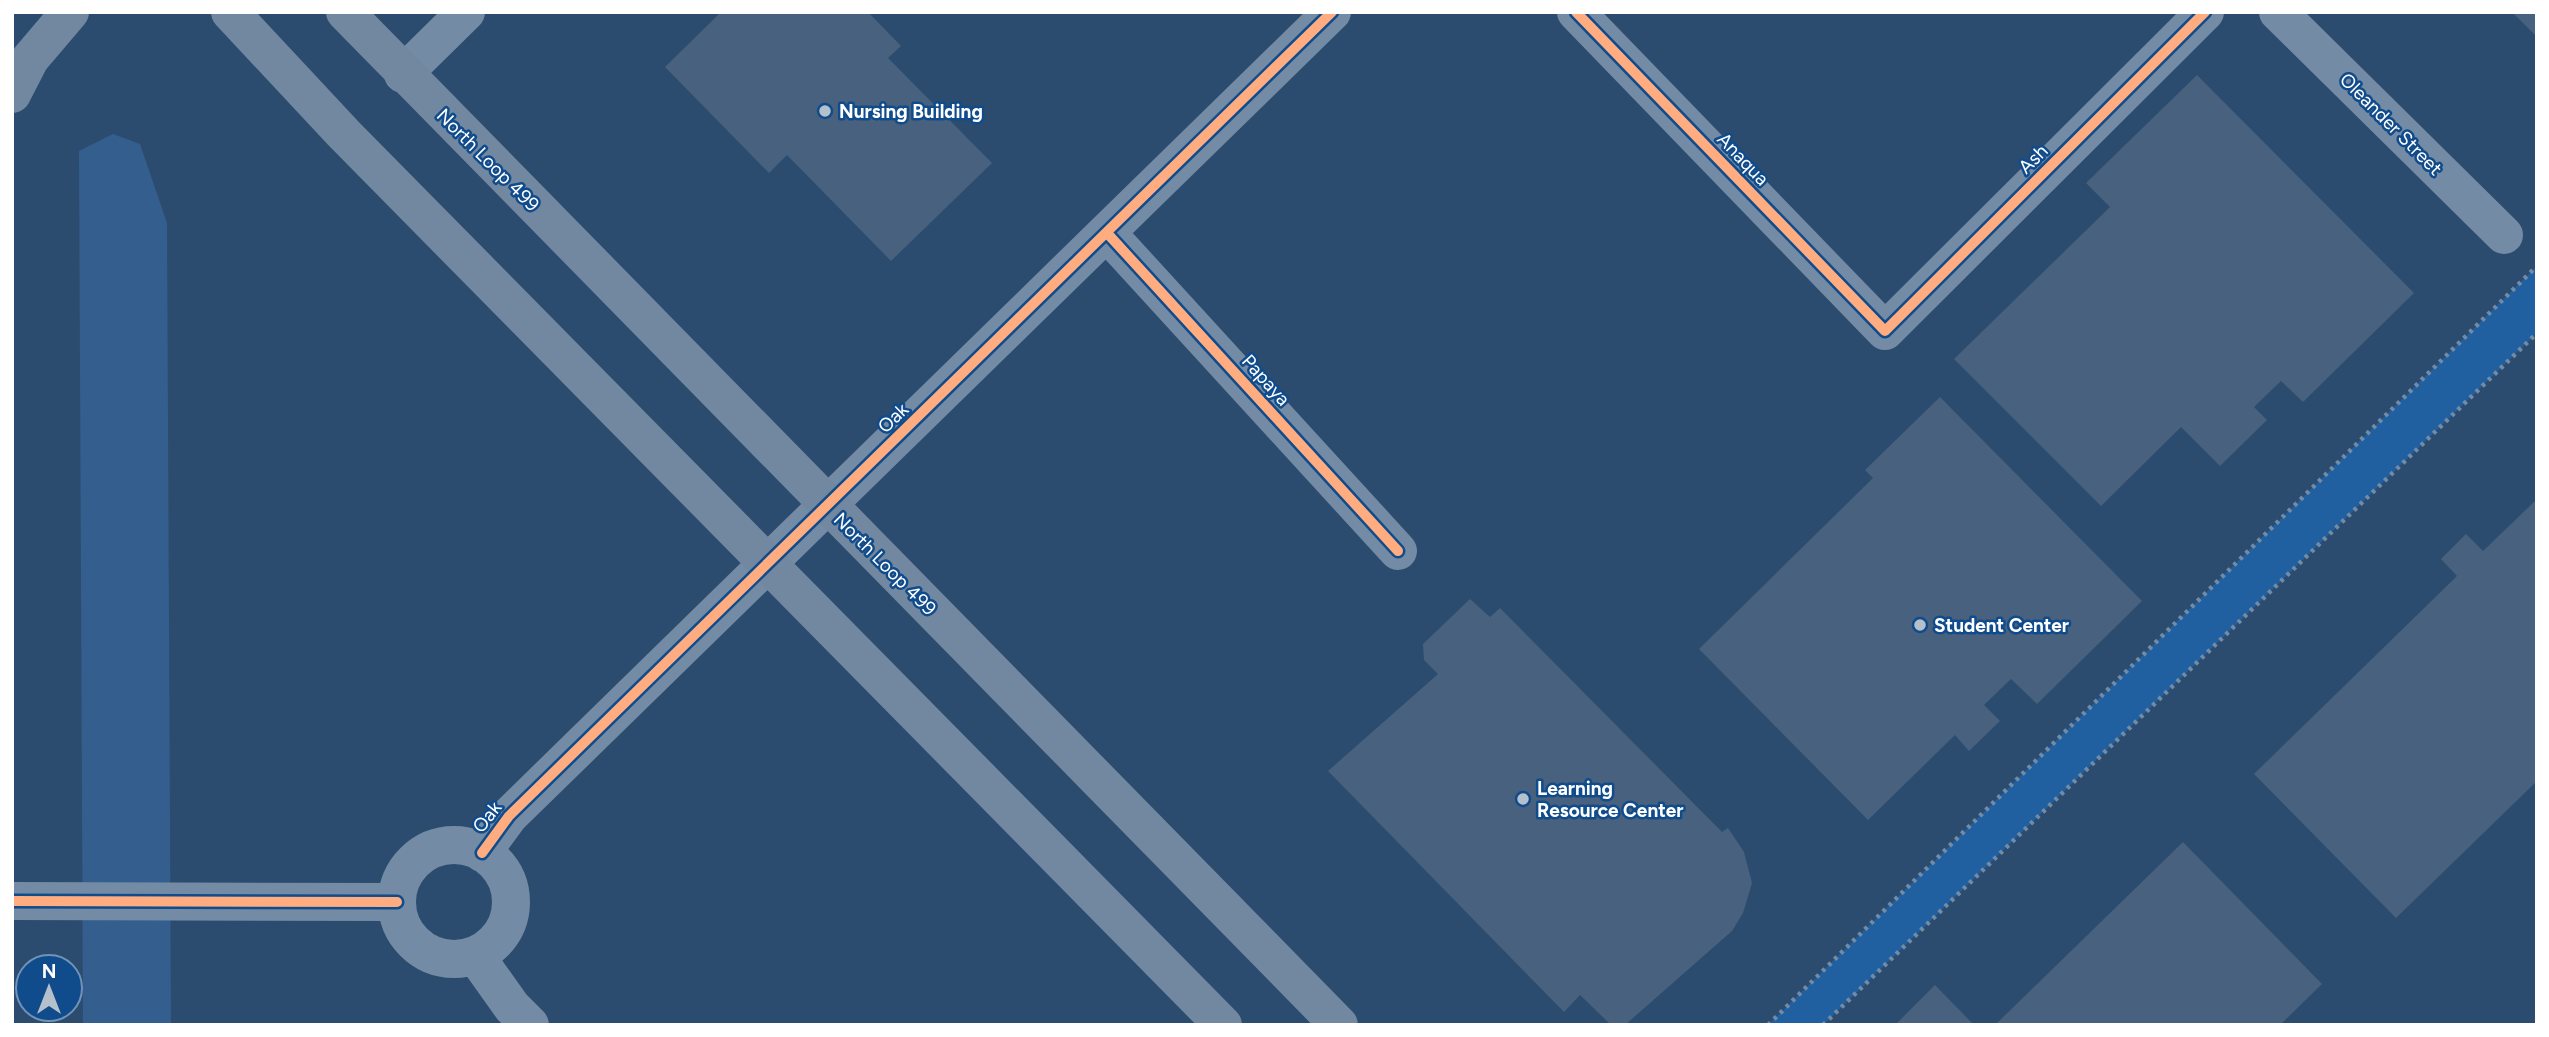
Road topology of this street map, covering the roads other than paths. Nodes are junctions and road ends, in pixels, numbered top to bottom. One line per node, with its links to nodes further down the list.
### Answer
1 (70, 12): 10 (main road)
2 (230, 12): 16 (main road)
3 (345, 12): 9 (main road, North Loop 499)
4 (466, 12): 9 (street)
5 (1332, 12): 11 (street, Oak)
6 (1576, 12): 13 (street, Anaqua)
7 (2205, 12): 13 (street, Ash)
8 (2278, 12): 12 (street, Oleander Street)
9 (403, 74): 14 (main road, North Loop 499)
10 (12, 94)
11 (1107, 233): 14 (street, Oak); 15 (street, Papaya)
12 (2504, 235)
13 (1885, 331)
14 (828, 506): 16 (street, Oak); 23 (main road, North Loop 499)
15 (1398, 551)
16 (768, 565): 17 (street, Oak); 22 (main road)
17 (482, 853): 19 (street); 20 (street)
18 (12, 901): 19 (street)
19 (397, 902): 20 (street)
20 (475, 955): 21 (street)
21 (530, 1025)
22 (1223, 1025)
23 (1339, 1025)

